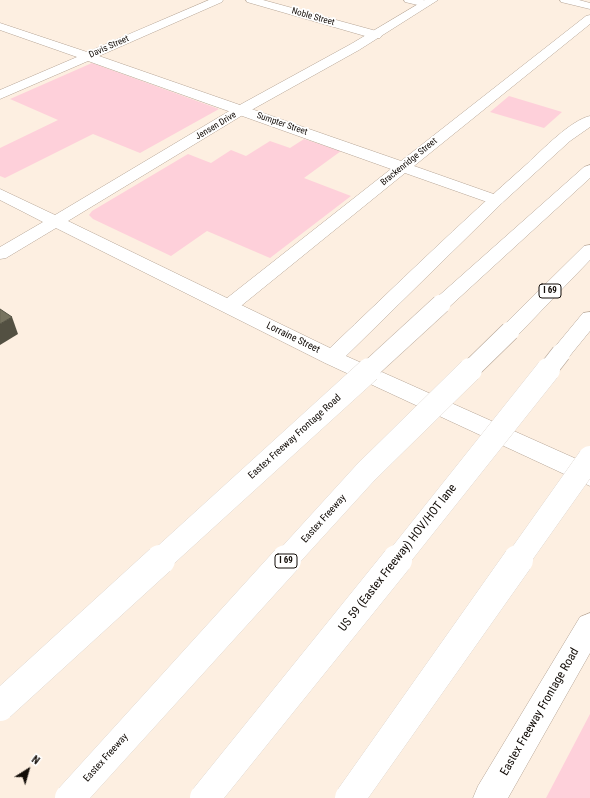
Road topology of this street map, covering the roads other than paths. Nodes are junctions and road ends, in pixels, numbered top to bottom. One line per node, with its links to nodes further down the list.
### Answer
1 (218, 0): 10 (main road, Davis Street)
2 (251, 0): 9 (main road, Noble Street)
3 (409, 0): 5 (main road)
4 (565, 0): 6 (main road)
5 (430, 2): 9 (main road, Jensen Drive)
6 (590, 6)
7 (590, 18): 14 (main road, Brackenridge Street)
8 (0, 26): 10 (main road, Sumpter Street)
9 (376, 35): 12 (main road, Jensen Drive)
10 (88, 56): 11 (main road, Davis Street); 12 (main road, Sumpter Street)
11 (0, 95)
12 (241, 110): 14 (main road, Sumpter Street); 18 (main road, Jensen Drive)
13 (590, 120): 17 (main road)
14 (404, 167): 17 (main road, Sumpter Street); 21 (main road, Brackenridge Street)
15 (590, 170): 27 (main road, Eastex Freeway Frontage Road, bridge)
16 (0, 194): 18 (main road, Lorraine Street)
17 (496, 200): 23 (main road)
18 (56, 222): 20 (main road, Jensen Drive); 21 (main road, Lorraine Street)
19 (590, 250): 28 (main road, Eastex Freeway / I 69, bridge)
20 (0, 254)
21 (228, 306): 23 (main road, Lorraine Street)
22 (590, 318): 29 (main road, US 59 (Eastex Freeway) HOV/HOT lane, bridge)
23 (332, 358): 25 (main road, Lorraine Street)
24 (590, 458): 30 (main road, bridge)
25 (590, 476)
26 (590, 626): 31 (main road, Eastex Freeway Frontage Road)
27 (0, 706)
28 (70, 798)
29 (205, 798)
30 (350, 798)
31 (490, 798)

